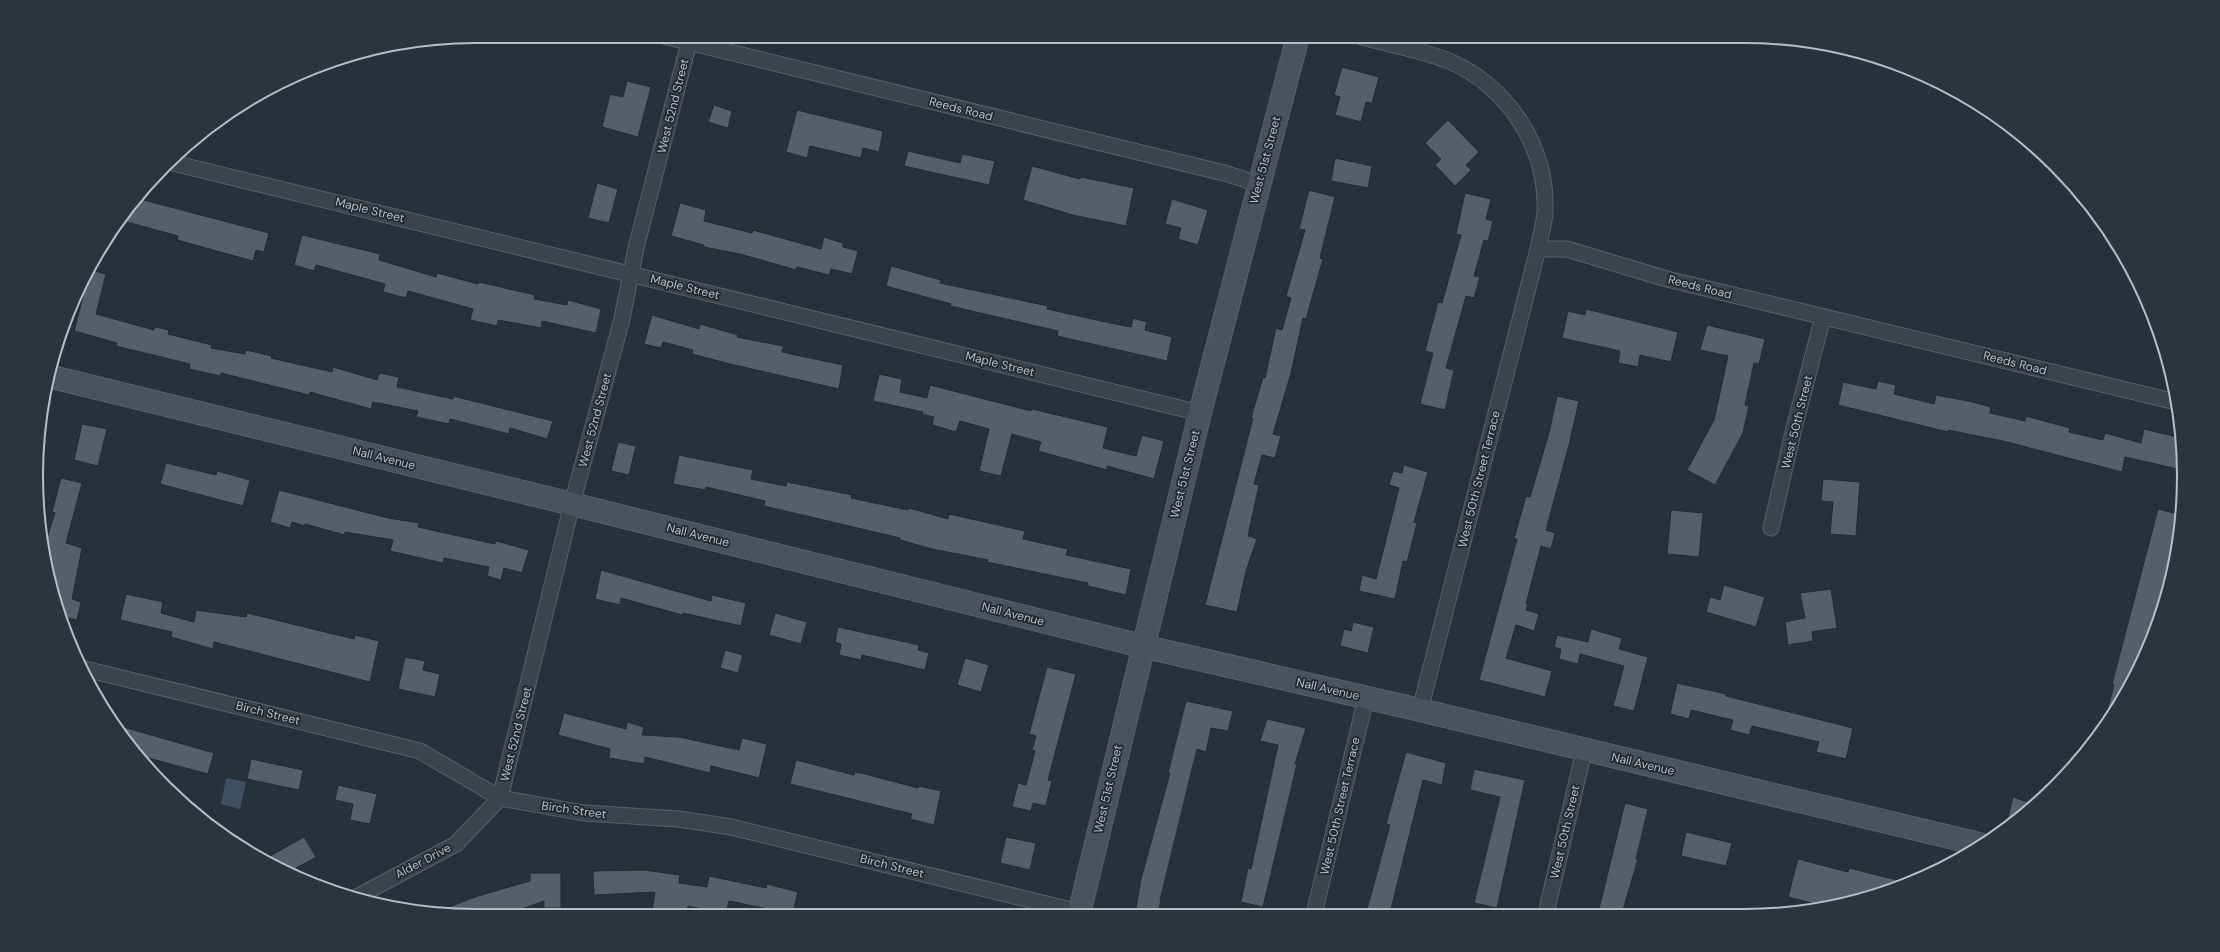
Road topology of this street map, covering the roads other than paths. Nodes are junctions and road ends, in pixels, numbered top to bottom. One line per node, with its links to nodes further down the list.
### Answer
1 (689, 43): 8 (street, West 52nd Street)
2 (693, 43): 6 (street, Reeds Road)
3 (1296, 43): 6 (street, West 51st Street)
4 (1384, 43): 7 (street)
5 (177, 164): 8 (street, Maple Street)
6 (1258, 184): 12 (street, West 51st Street)
7 (1538, 249): 9 (street, Reeds Road); 18 (street, West 50th Street Terrace)
8 (632, 274): 12 (street, Maple Street); 13 (street, West 52nd Street)
9 (1823, 317): 11 (street, Reeds Road); 14 (street, West 50th Street)
10 (55, 378): 13 (street, Nall Avenue)
11 (2170, 401)
12 (1200, 413): 15 (street, West 51st Street)
13 (572, 504): 15 (street, Nall Avenue); 20 (street, West 52nd Street)
14 (1772, 528)
15 (1142, 646): 17 (street, Nall Avenue); 24 (street, West 51st Street)
16 (89, 670): 20 (street, Birch Street)
17 (1366, 698): 18 (street, Nall Avenue); 25 (street, West 50th Street Terrace)
18 (1420, 710): 19 (street, Nall Avenue)
19 (1584, 750): 21 (street, Nall Avenue); 26 (street, West 50th Street)
20 (500, 798): 22 (street, Alder Drive); 23 (street, Birch Street)
21 (1973, 843)
22 (363, 894)
23 (1063, 909)
24 (1080, 909)
25 (1315, 909)
26 (1547, 909)

